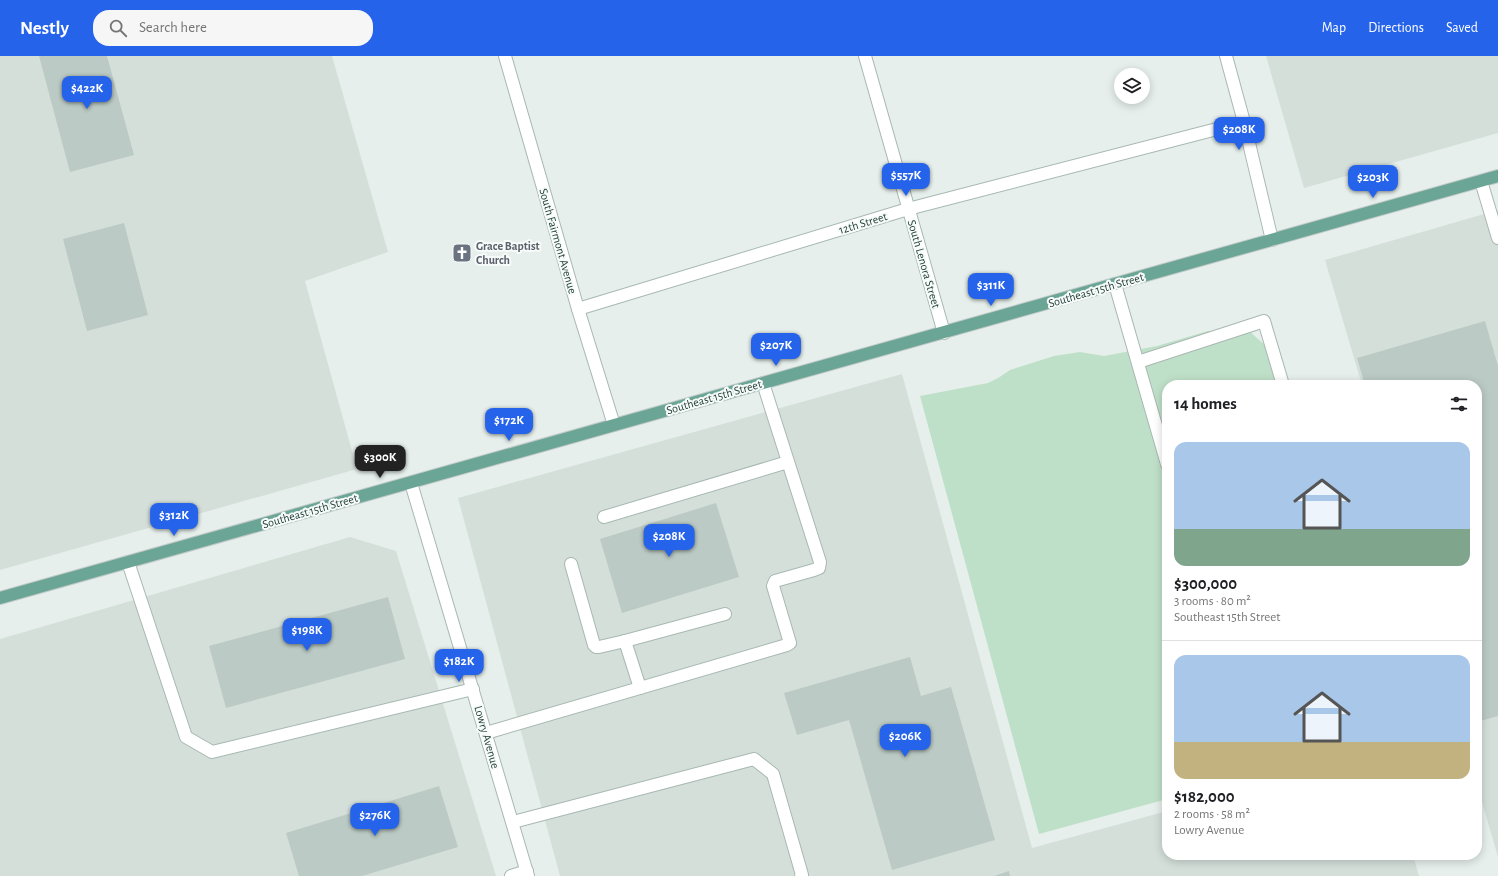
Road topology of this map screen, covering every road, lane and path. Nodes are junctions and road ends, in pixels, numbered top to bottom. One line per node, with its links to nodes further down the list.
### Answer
1 (505, 56): 11 (street, South Fairmont Avenue)
2 (865, 56): 7 (street, South Lenora Street)
3 (1226, 56): 4 (street)
4 (1244, 122): 7 (street, 12th Street); 9 (street)
5 (1498, 176): 6 (main road, Southeast 15th Street)
6 (1480, 181): 8 (street); 9 (main road, Southeast 15th Street)
7 (908, 209): 11 (street, 12th Street); 12 (street, South Lenora Street)
8 (1498, 238)
9 (1272, 240): 10 (main road, Southeast 15th Street)
10 (1115, 284): 12 (main road, Southeast 15th Street); 13 (street)
11 (578, 309): 16 (street, South Fairmont Avenue)
12 (944, 333): 15 (main road, Southeast 15th Street)
13 (1138, 362): 14 (street); 17 (street)
14 (1282, 380)
15 (763, 383): 16 (main road, Southeast 15th Street); 18 (street)
16 (614, 425): 19 (main road, Southeast 15th Street)
17 (1162, 446)
18 (788, 462): 20 (street); 26 (street)
19 (411, 483): 21 (main road, Southeast 15th Street); 27 (street, Lowry Avenue)
20 (604, 517)
21 (128, 562): 23 (main road, Southeast 15th Street); 27 (street)
22 (571, 564): 25 (street)
23 (0, 598)
24 (725, 614): 25 (street)
25 (625, 641): 26 (street)
26 (640, 688): 28 (street)
27 (473, 689): 28 (street, Lowry Avenue)
28 (486, 733): 29 (street, Lowry Avenue)
29 (512, 822): 30 (street, Lowry Avenue); 32 (street)
30 (528, 874): 31 (street)
31 (511, 876)
32 (801, 876)

